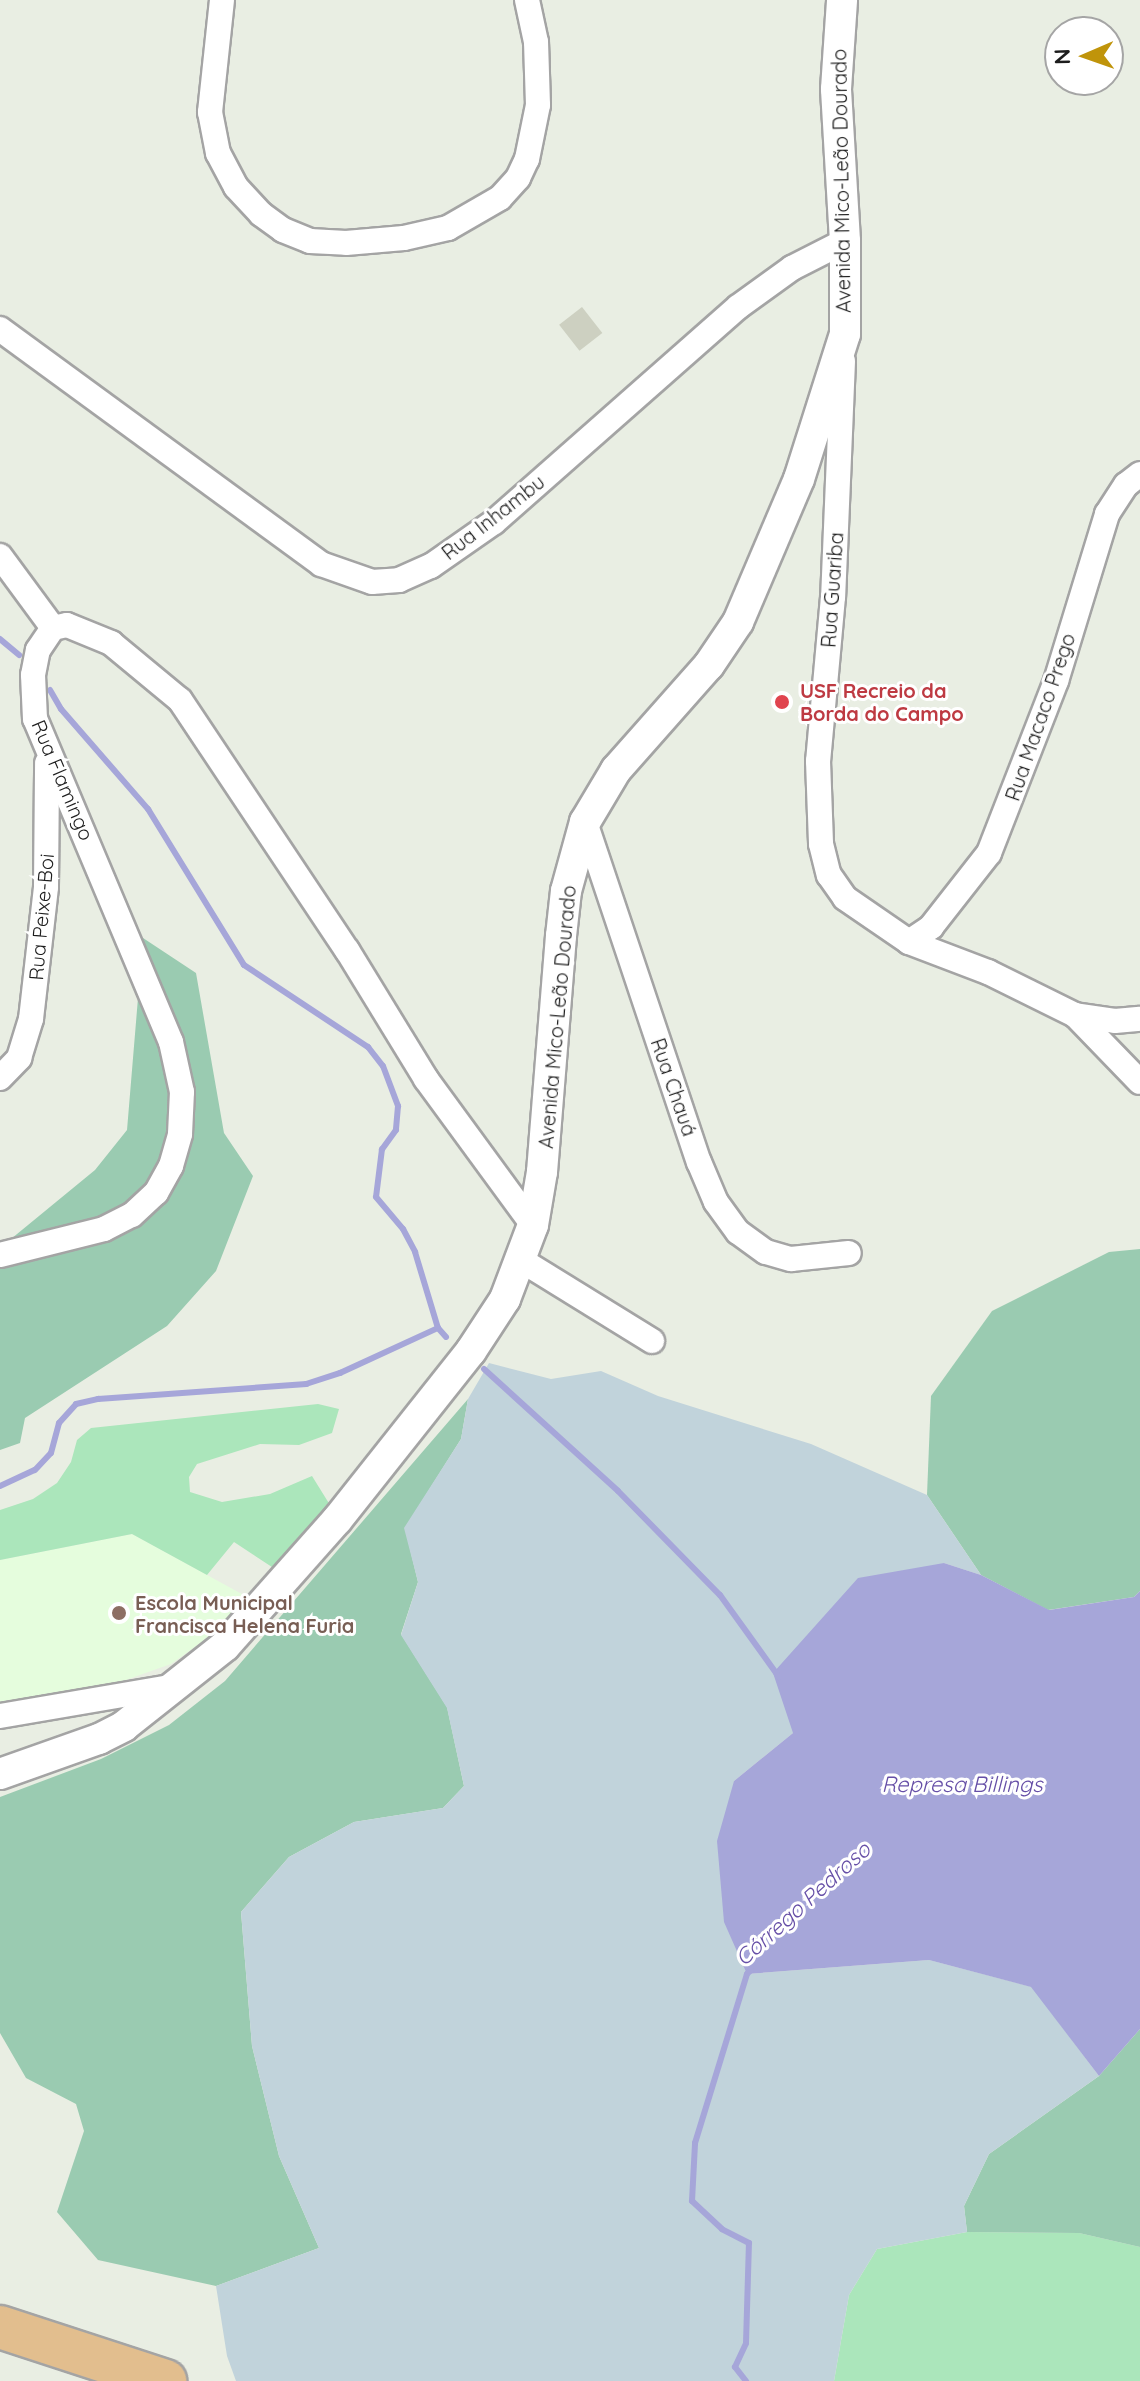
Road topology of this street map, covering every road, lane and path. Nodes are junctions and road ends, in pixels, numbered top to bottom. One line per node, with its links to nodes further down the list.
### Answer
1 (222, 0): 2 (street)
2 (527, 0)
3 (842, 0): 4 (street, Avenida Mico-Leão Dourado)
4 (845, 241): 5 (street, Rua Inhambu); 6 (street, Avenida Mico-Leão Dourado)
5 (0, 329)
6 (845, 334): 11 (street, Avenida Mico-Leão Dourado); 12 (street, Rua Guariba)
7 (1140, 474): 12 (street, Rua Macaco Prego)
8 (0, 556): 9 (street)
9 (53, 628): 10 (street, Rua Flamingo); 17 (street)
10 (46, 747): 15 (street, Rua Peixe-Boi); 19 (street, Rua Flamingo)
11 (585, 822): 17 (street, Avenida Mico-Leão Dourado); 18 (street, Rua Chauá)
12 (909, 942): 13 (street, Rua Guariba)
13 (1075, 1015): 14 (street, Rua Guariba); 16 (street)
14 (1140, 1019)
15 (0, 1078)
16 (1140, 1082)
17 (533, 1225): 20 (street, Avenida Mico-Leão Dourado)
18 (849, 1253)
19 (0, 1255)
20 (521, 1260): 21 (street); 22 (street, Avenida Mico-Leão Dourado)
21 (652, 1341)
22 (177, 1686): 23 (street); 25 (street, Avenida Mico-Leão Dourado)
23 (91, 1701): 24 (street); 25 (street)
24 (0, 1716)
25 (124, 1726): 26 (street, Avenida Mico-Leão Dourado)
26 (0, 1774)
27 (0, 2327): 28 (highway)
28 (163, 2380)

